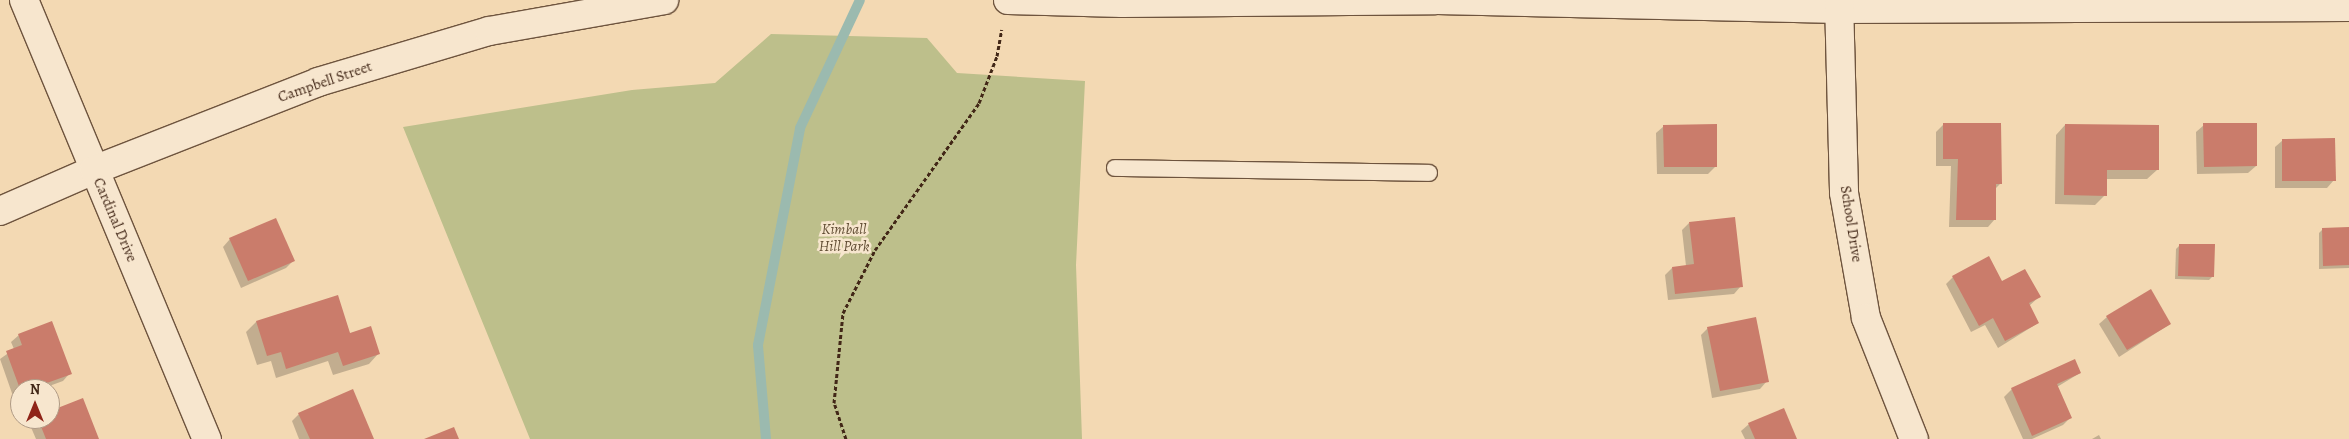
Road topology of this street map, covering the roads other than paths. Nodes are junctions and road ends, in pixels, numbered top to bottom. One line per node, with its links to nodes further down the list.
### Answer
1 (24, 0): 8 (street, Cardinal Drive)
2 (664, 0): 8 (street, Campbell Street)
3 (1436, 0): 4 (street); 6 (street)
4 (1839, 4): 5 (street); 12 (street, School Drive)
5 (2349, 7)
6 (1006, 9)
7 (1116, 168): 9 (lane)
8 (94, 170): 10 (street, Campbell Street); 11 (street, Cardinal Drive)
9 (1429, 173)
10 (0, 211)
11 (208, 439)
12 (1914, 439)

